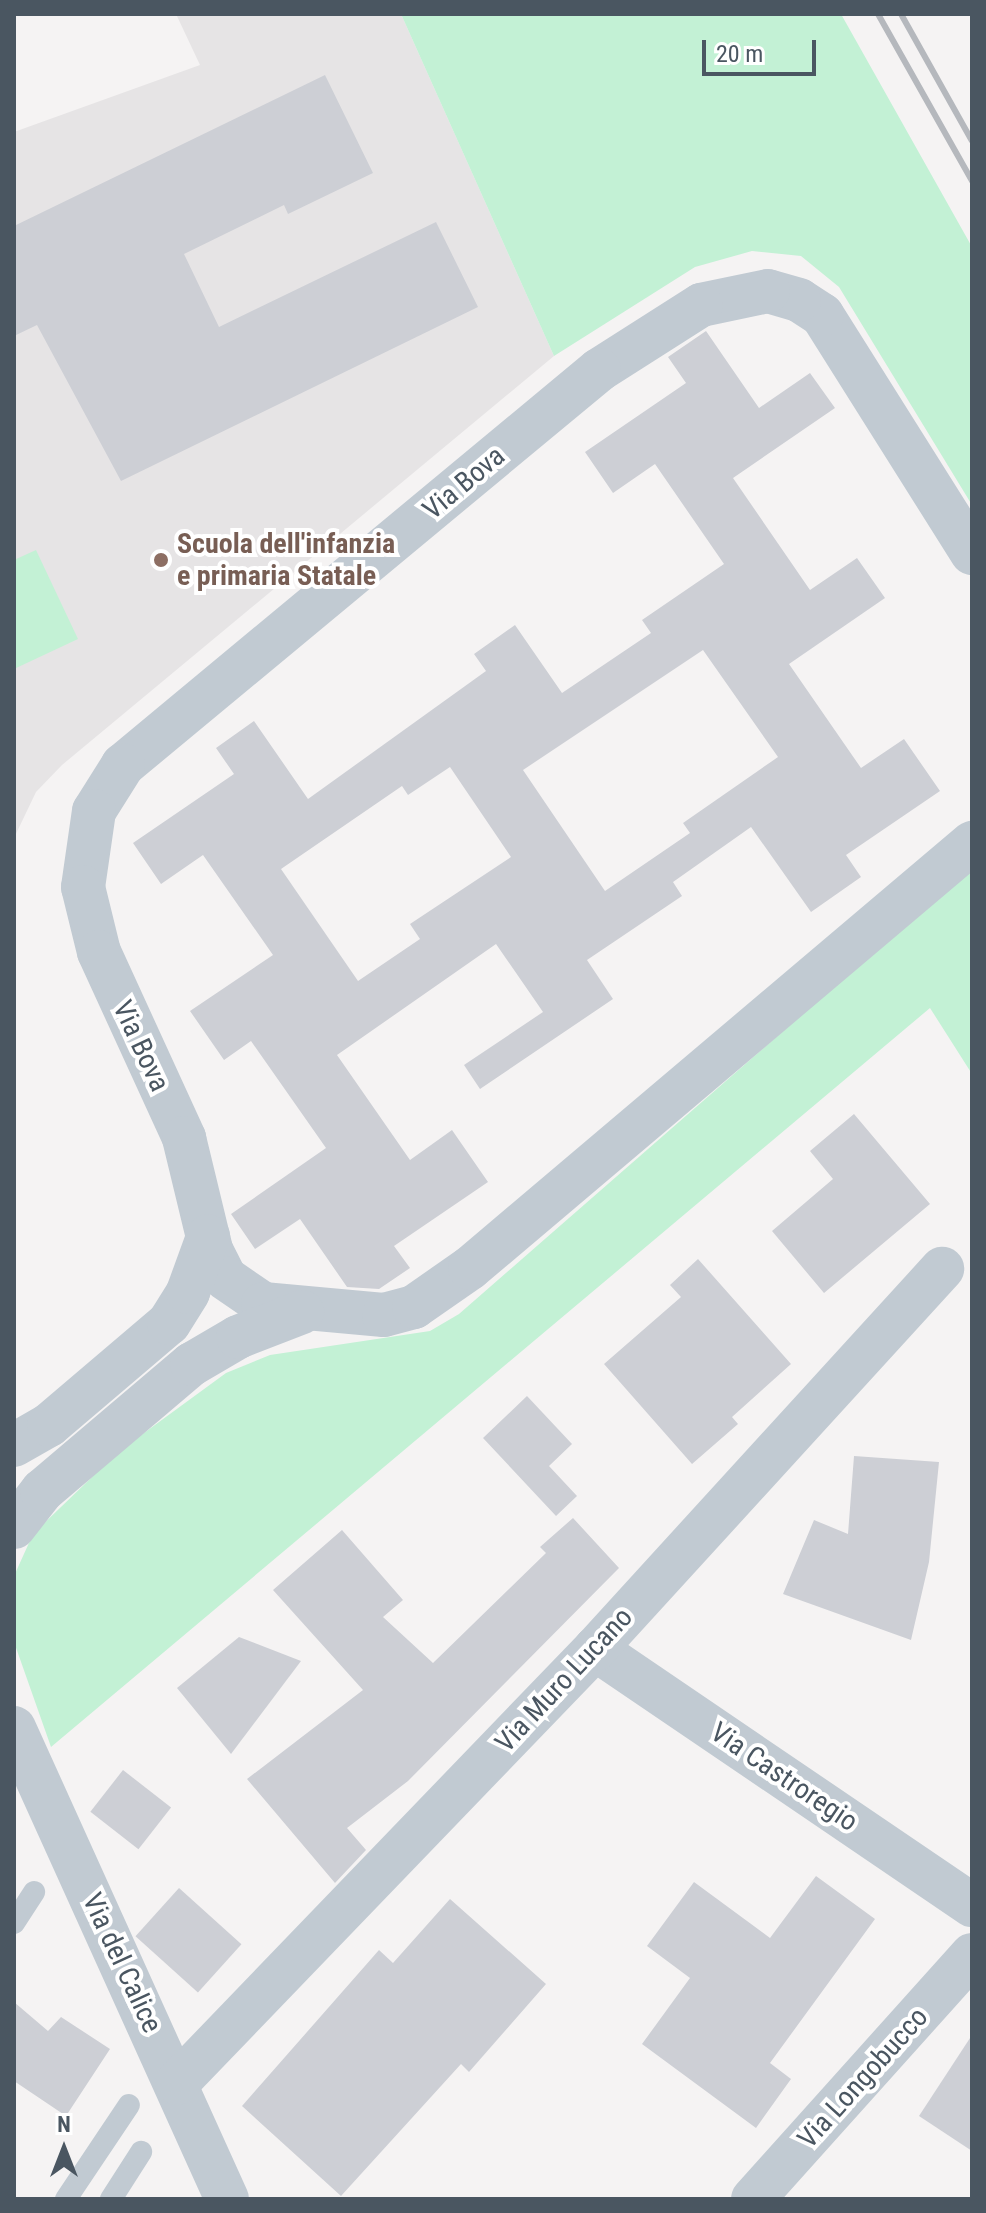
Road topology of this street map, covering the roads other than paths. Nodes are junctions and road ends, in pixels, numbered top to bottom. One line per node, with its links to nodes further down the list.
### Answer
1 (972, 553): 3 (street, Via Bova)
2 (972, 843): 5 (street, Via Bova)
3 (208, 1237): 5 (street, Via Bova); 6 (street)
4 (942, 1269): 9 (street, Via Muro Lucano)
5 (302, 1312): 7 (street, Via Bova)
6 (14, 1445)
7 (28, 1498): 8 (street, Via Bova)
8 (14, 1527)
9 (595, 1649): 12 (street, Via Castroregio); 15 (street, Via Muro Lucano)
10 (14, 1728): 15 (street, Via del Calice)
11 (34, 1892): 13 (lane)
12 (972, 1905)
13 (14, 1923)
14 (972, 1955): 22 (street, Via Longobucco)
15 (177, 2083): 21 (street, Via del Calice)
16 (129, 2105): 18 (lane)
17 (141, 2152): 19 (lane)
18 (92, 2160): 19 (lane); 20 (lane)
19 (117, 2190)
20 (66, 2199)
21 (227, 2199)
22 (753, 2199)

